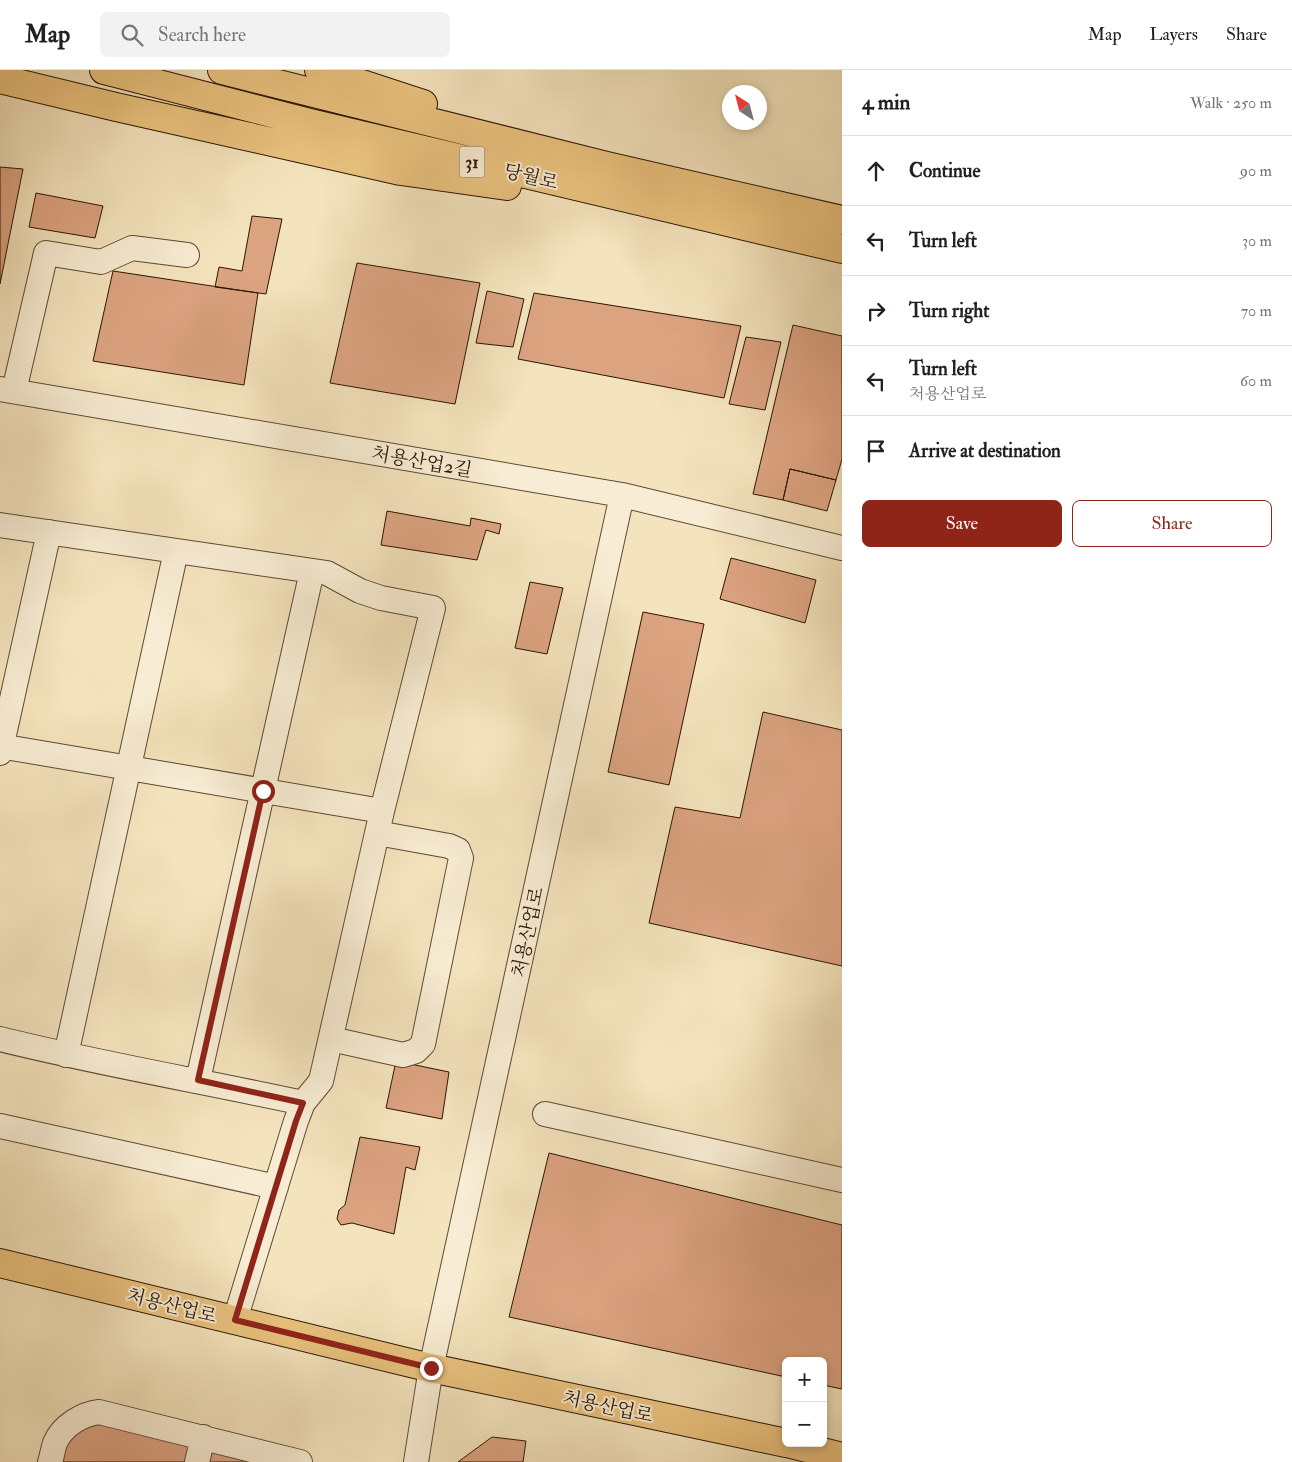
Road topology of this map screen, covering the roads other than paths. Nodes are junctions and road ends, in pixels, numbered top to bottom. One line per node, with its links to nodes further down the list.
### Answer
1 (104, 70): 6 (main road, 당월로 / 31)
2 (222, 70): 5 (main road, 당월로 / 31)
3 (319, 70): 5 (main road)
4 (0, 79): 6 (main road)
5 (607, 166): 7 (main road, 당월로 / 31)
6 (678, 211): 8 (main road, 당월로 / 31)
7 (842, 220)
8 (842, 249)
9 (187, 255): 10 (street)
10 (7, 390): 11 (street, 처용산업2길)
11 (622, 495): 14 (street, 처용산업2길); 32 (street, 처용산업로)
12 (0, 525): 13 (street)
13 (49, 532): 15 (street); 17 (street)
14 (842, 548)
15 (176, 551): 16 (street); 18 (street)
16 (312, 571): 19 (street); 20 (street)
17 (1, 749): 18 (street)
18 (129, 768): 19 (street); 23 (street)
19 (263, 791): 20 (street); 24 (street)
20 (379, 822): 22 (street); 22 (street)
21 (0, 1039): 23 (street)
22 (331, 1039): 25 (street)
23 (66, 1055): 24 (street)
24 (198, 1080): 25 (street)
25 (303, 1103): 29 (street)
26 (545, 1114): 28 (street)
27 (0, 1126): 29 (street)
28 (842, 1180)
29 (276, 1187): 31 (street)
30 (0, 1263): 31 (main road, 처용산업로)
31 (235, 1320): 32 (main road, 처용산업로)
32 (431, 1368): 34 (main road, 처용산업로); 40 (street, 처용산업로)
33 (203, 1437): 37 (street); 38 (street); 39 (street)
34 (782, 1442)
35 (802, 1447): 36 (main road, 처용산업로)
36 (842, 1457)
37 (50, 1462)
38 (197, 1462)
39 (300, 1462)
40 (416, 1462)

